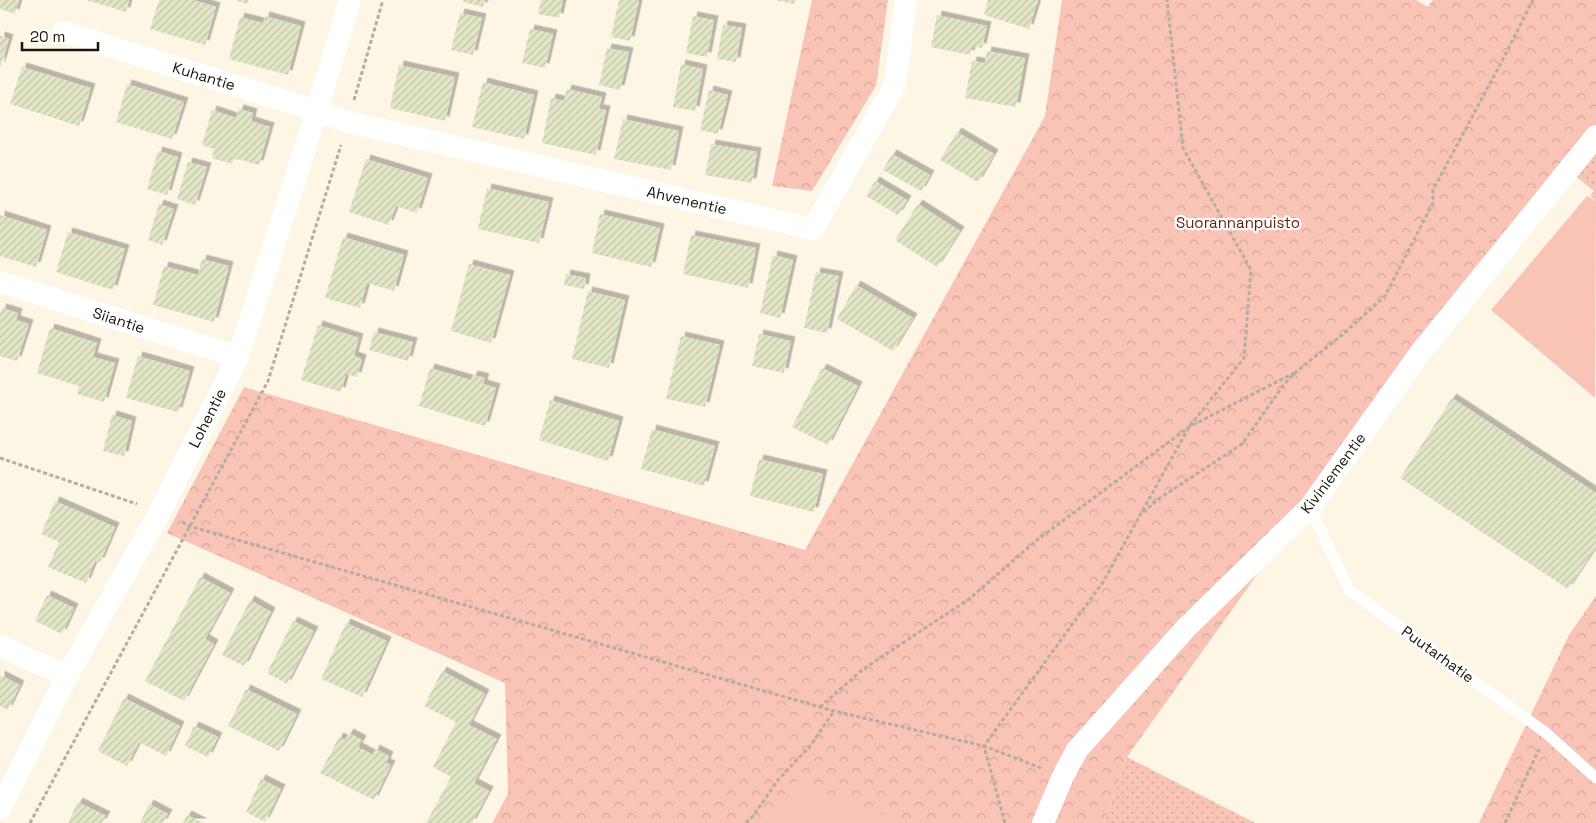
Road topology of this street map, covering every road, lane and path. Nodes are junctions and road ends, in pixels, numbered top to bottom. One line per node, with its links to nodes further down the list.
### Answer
1 (350, 0): 6 (street, Lohentie)
2 (906, 0): 6 (street, Ahvenentie)
3 (1167, 0): 11 (path)
4 (1532, 0): 10 (path)
5 (63, 32): 6 (street, Kuhantie)
6 (317, 111): 9 (street, Lohentie)
7 (1596, 136): 13 (street, Kiviniementie)
8 (0, 282): 9 (street, Siiantie)
9 (238, 357): 14 (street, Lohentie)
10 (1296, 371): 11 (path); 15 (path)
11 (1189, 427): 15 (path); 18 (path)
12 (0, 458): 14 (path)
13 (1310, 507): 20 (lane, Puutarhatie); 22 (street, Kiviniementie)
14 (160, 512): 17 (street, Lohentie); 18 (path)
15 (1140, 514): 21 (path)
16 (0, 646): 17 (street)
17 (67, 676): 24 (street, Lohentie)
18 (820, 707): 19 (path)
19 (834, 711): 21 (path); 25 (path)
20 (1546, 733): 23 (lane, Puutarhatie); 28 (path)
21 (984, 746): 22 (path); 26 (path)
22 (1063, 776): 27 (street, Kiviniementie)
23 (1596, 778)
24 (0, 809)
25 (746, 823)
26 (1005, 823)
27 (1043, 823)
28 (1506, 823)

